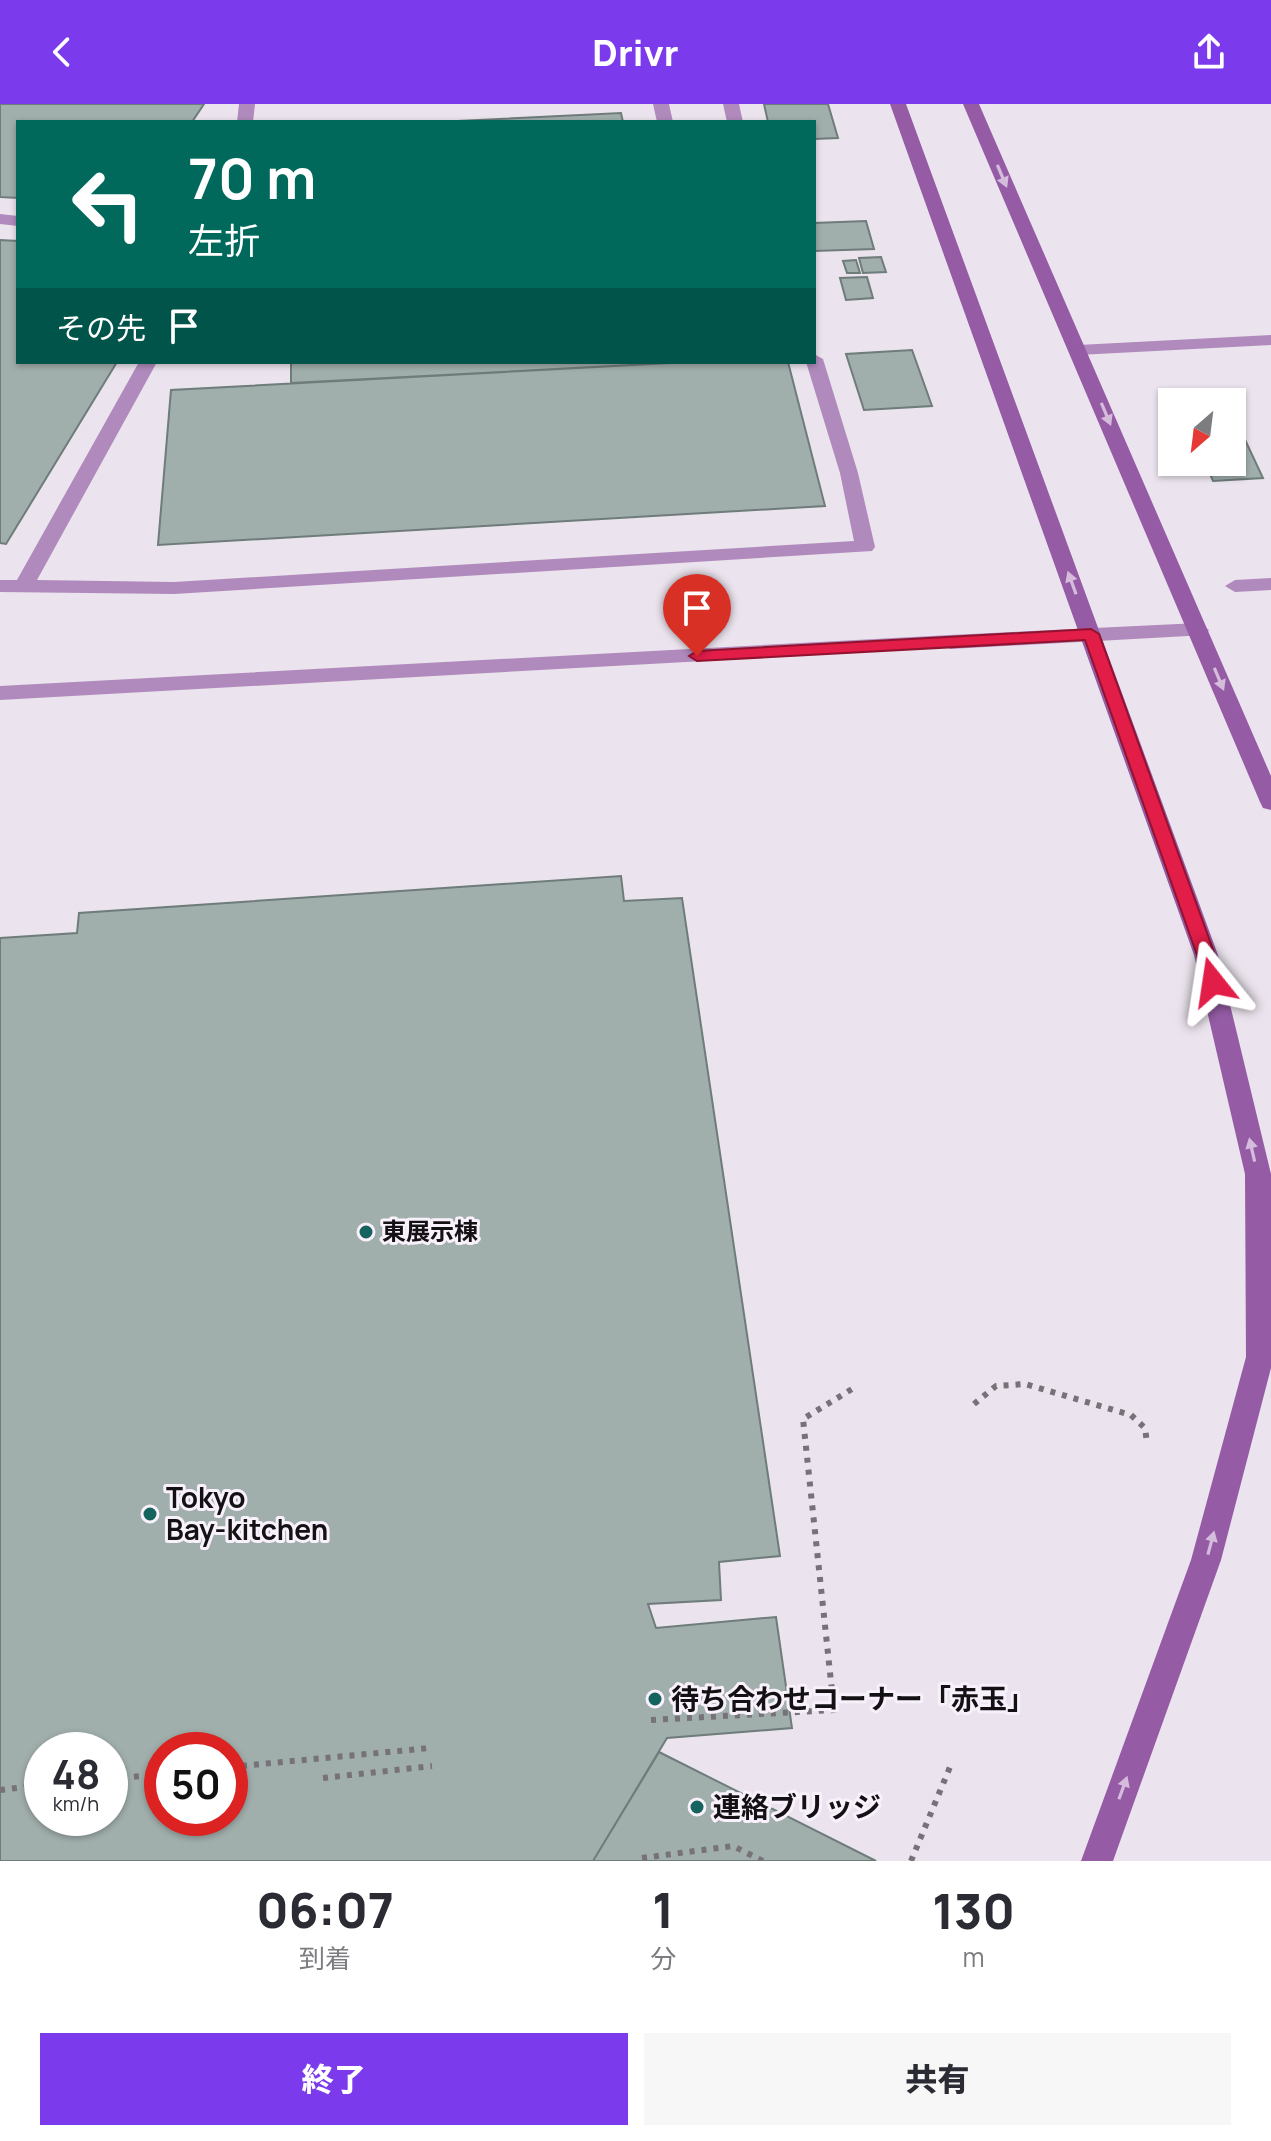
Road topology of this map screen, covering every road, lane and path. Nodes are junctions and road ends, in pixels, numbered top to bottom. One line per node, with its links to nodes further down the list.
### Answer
1 (898, 104): 12 (main road, one-way to 1)
2 (971, 104): 4 (main road, one-way to 4)
3 (1271, 340): 4 (street)
4 (1078, 350): 11 (main road, one-way to 11)
5 (147, 364): 8 (street)
6 (816, 364): 8 (street)
7 (1271, 584): 10 (street)
8 (24, 585): 9 (street)
9 (0, 586)
10 (1235, 586)
11 (1199, 630): 12 (street); 14 (main road, one-way to 14)
12 (1091, 634): 13 (street); 29 (main road, one-way to 12)
13 (0, 693)
14 (1271, 802)
15 (852, 1389): 18 (path)
16 (974, 1404): 17 (path)
17 (1147, 1443)
18 (651, 1720)
19 (430, 1748): 20 (path)
20 (248, 1765)
21 (432, 1766): 23 (path)
22 (950, 1767): 28 (path)
23 (323, 1778)
24 (24, 1787): 25 (path)
25 (0, 1790)
26 (645, 1860): 27 (path)
27 (763, 1861)
28 (911, 1861)
29 (1097, 1861)

